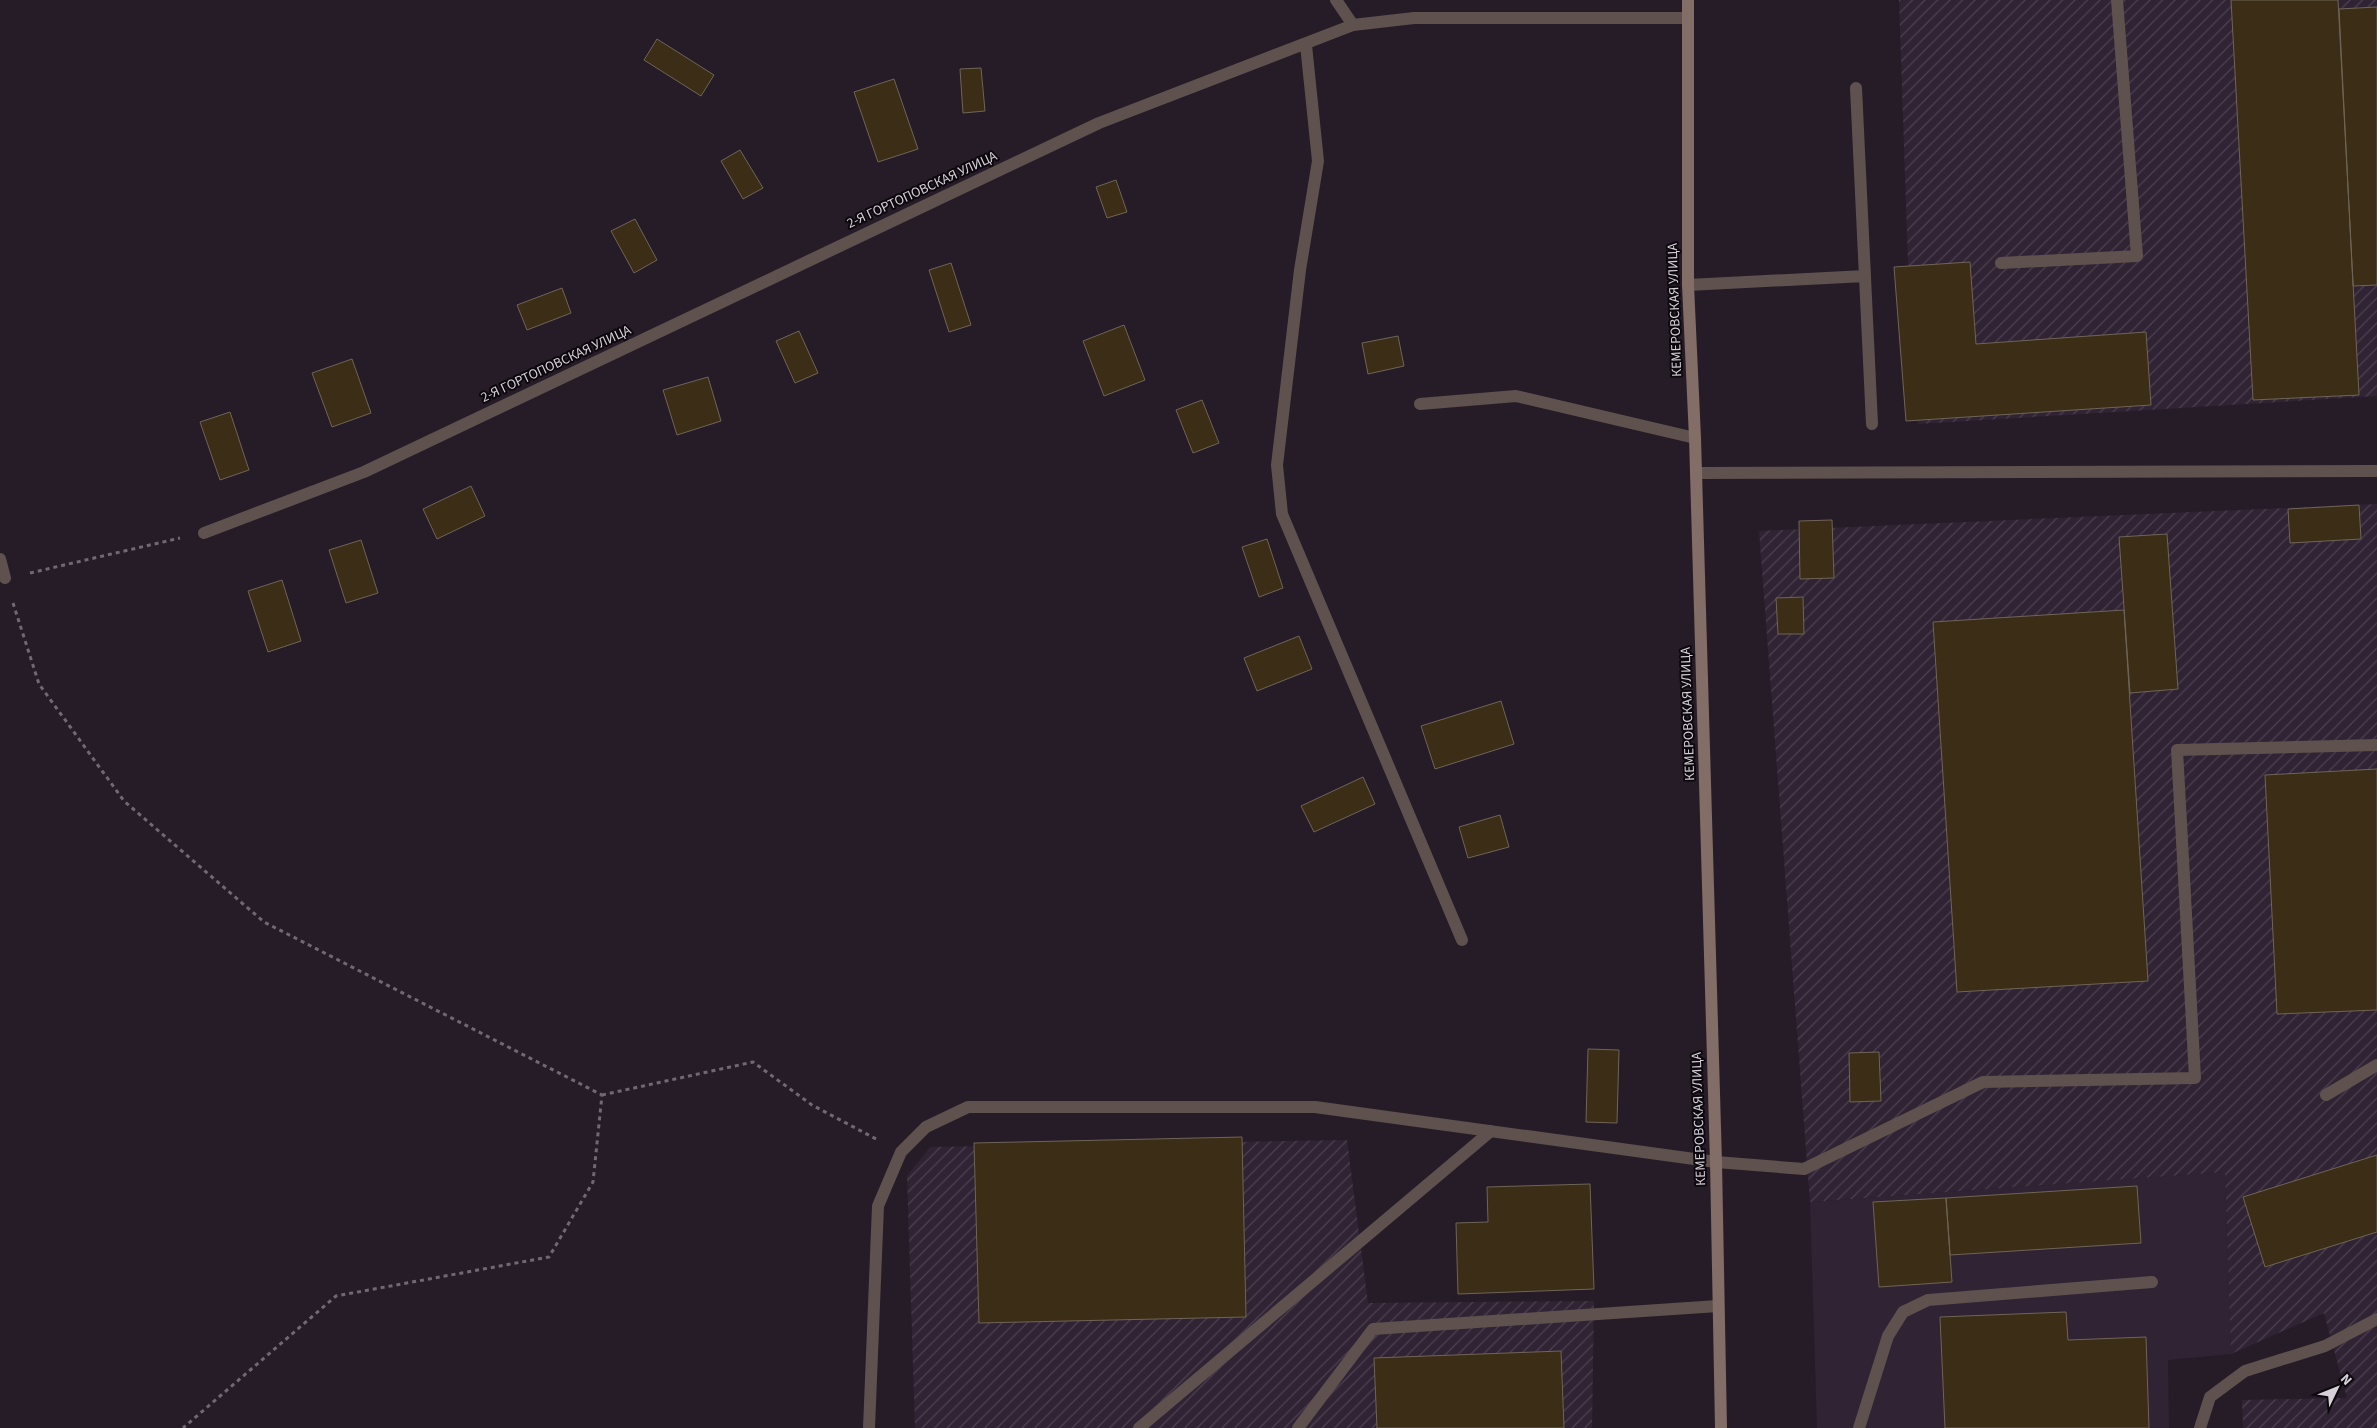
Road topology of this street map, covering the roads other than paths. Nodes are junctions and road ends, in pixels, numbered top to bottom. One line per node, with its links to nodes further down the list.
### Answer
1 (1336, 0): 5 (street)
2 (1688, 0): 4 (main road, КЕМЕРОВСКАЯ УЛИЦА)
3 (2117, 0): 8 (street)
4 (1688, 18): 5 (street, 2-Я ГОРТОПОВСКАЯ УЛИЦА); 10 (main road, КЕМЕРОВСКАЯ УЛИЦА)
5 (1352, 25): 6 (street, 2-Я ГОРТОПОВСКАЯ УЛИЦА)
6 (1306, 45): 16 (street, 2-Я ГОРТОПОВСКАЯ УЛИЦА); 20 (street)
7 (1856, 88): 9 (street)
8 (2001, 263)
9 (1865, 276): 10 (street); 12 (street)
10 (1688, 285): 13 (main road, КЕМЕРОВСКАЯ УЛИЦА)
11 (1420, 404): 13 (street)
12 (1872, 424)
13 (1695, 438): 15 (main road, КЕМЕРОВСКАЯ УЛИЦА)
14 (2377, 471): 15 (street)
15 (1696, 474): 24 (main road, КЕМЕРОВСКАЯ УЛИЦА)
16 (204, 533)
17 (0, 559): 18 (street)
18 (5, 578)
19 (2377, 745): 24 (street)
20 (1462, 940)
21 (2377, 1065): 22 (street)
22 (2326, 1095)
23 (1491, 1131): 24 (street); 28 (street); 29 (street)
24 (1716, 1162): 26 (main road, КЕМЕРОВСКАЯ УЛИЦА)
25 (2152, 1282): 32 (street)
26 (1718, 1306): 30 (street); 31 (main road, КЕМЕРОВСКАЯ УЛИЦА)
27 (2377, 1319): 33 (street)
28 (869, 1428)
29 (1139, 1428)
30 (1298, 1428)
31 (1721, 1428)
32 (1859, 1428)
33 (2200, 1428)

